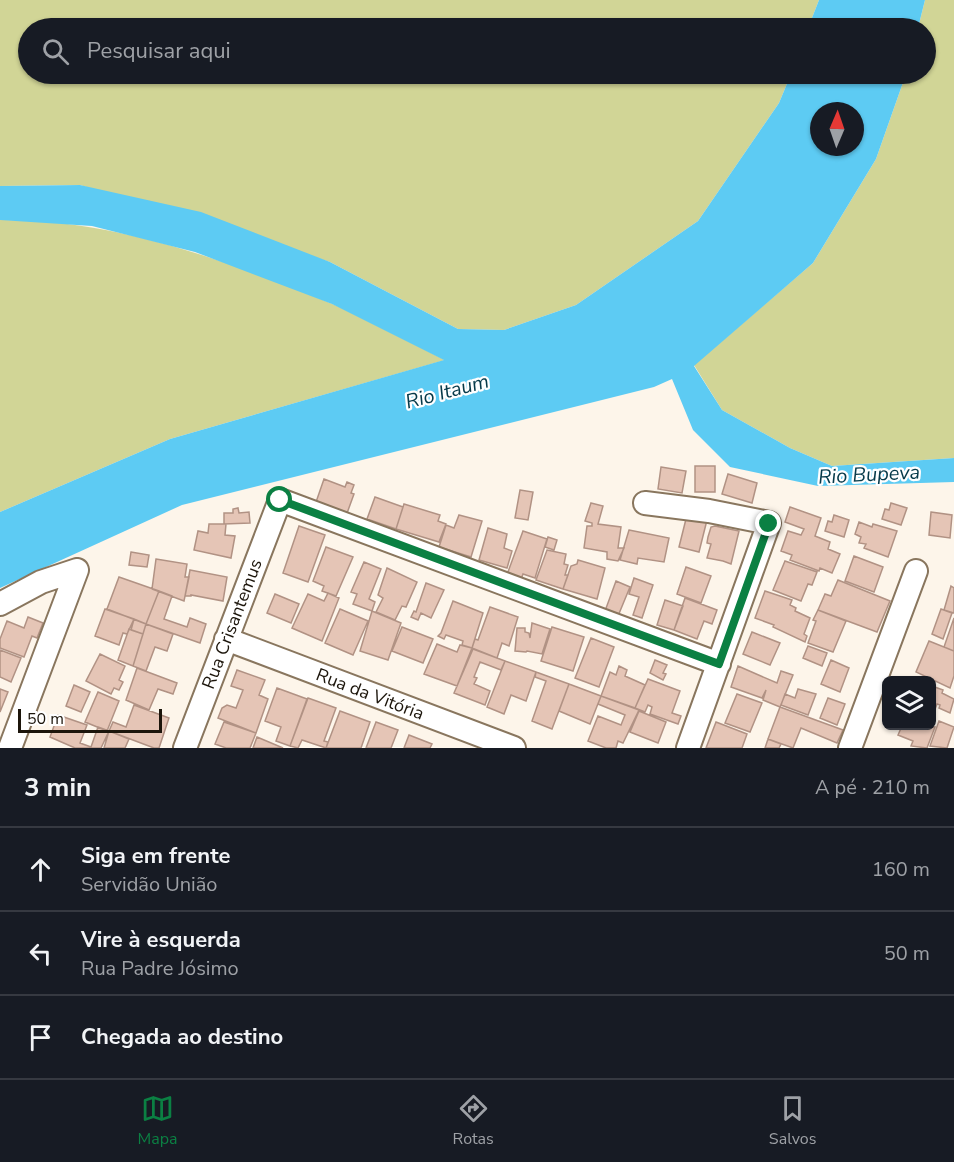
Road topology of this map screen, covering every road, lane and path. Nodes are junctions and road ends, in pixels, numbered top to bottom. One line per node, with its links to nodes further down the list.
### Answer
1 (645, 503): 5 (street)
2 (916, 571): 10 (street)
3 (0, 604): 6 (street)
4 (226, 639): 5 (street, Rua Crisantemus); 7 (street, Rua Crisantemus); 8 (street, Rua da Vitória)
5 (719, 664): 9 (street)
6 (10, 748)
7 (185, 748)
8 (514, 748)
9 (688, 748)
10 (850, 748)

